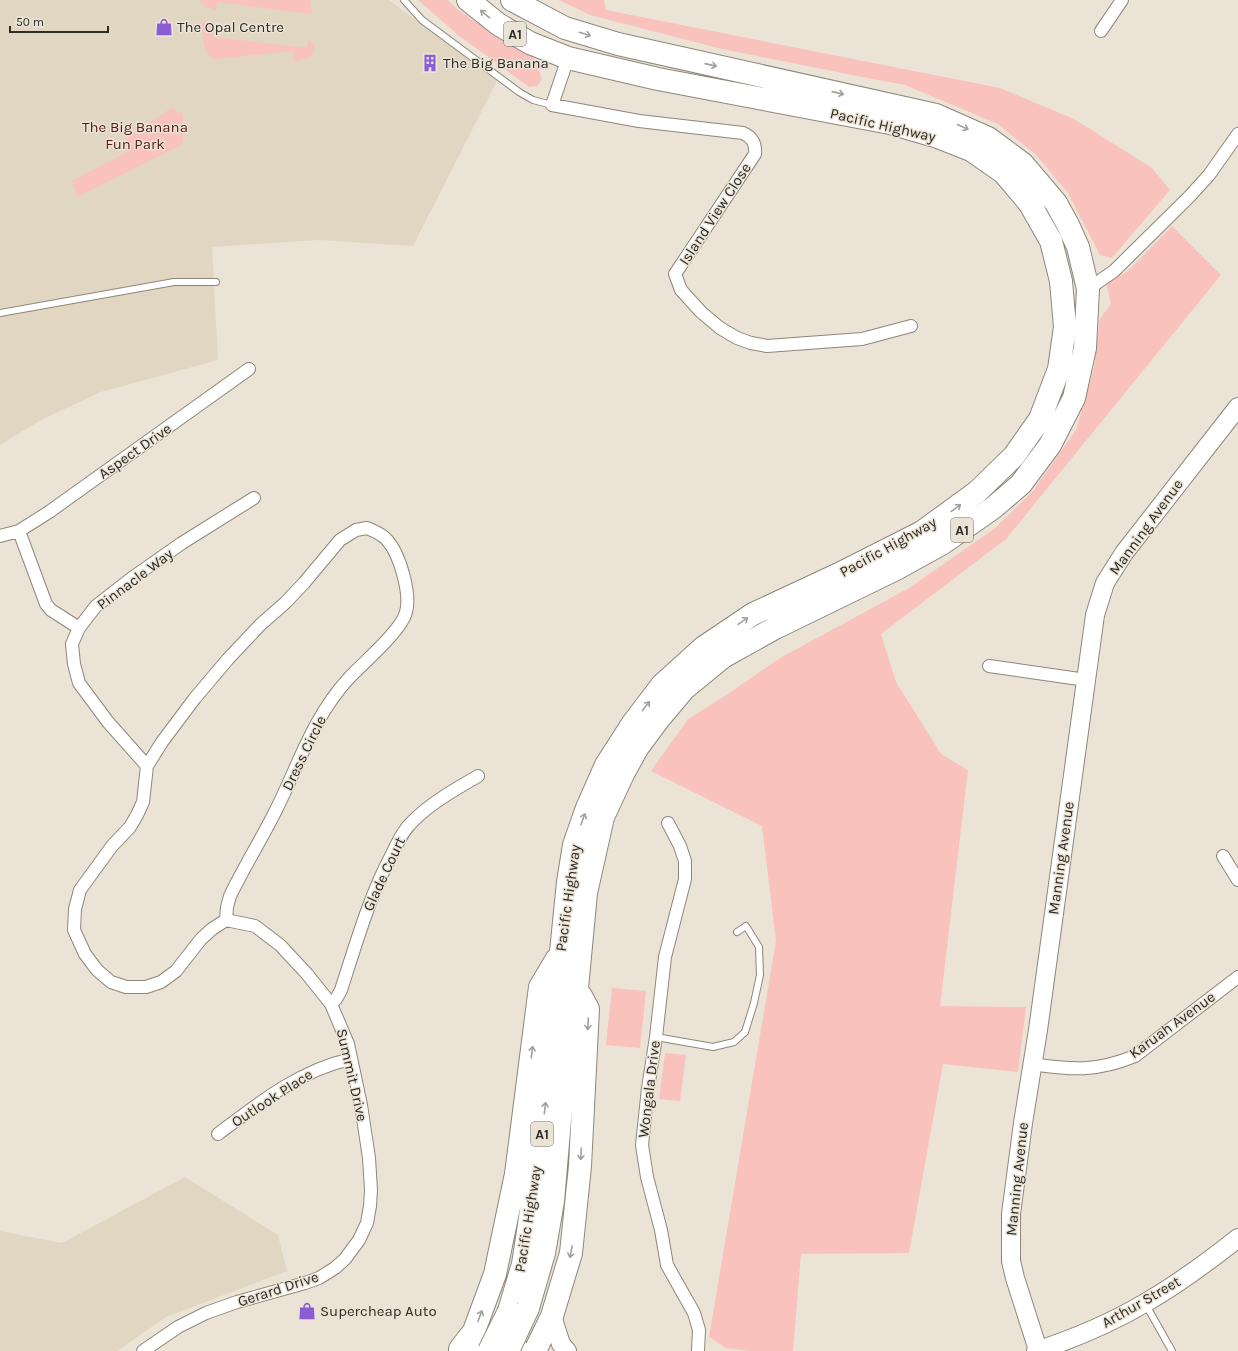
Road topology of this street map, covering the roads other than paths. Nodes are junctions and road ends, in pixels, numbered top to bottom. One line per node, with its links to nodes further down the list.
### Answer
1 (404, 0): 9 (lane)
2 (468, 0): 7 (highway, Pacific Highway / A1, one-way to 2)
3 (506, 0): 7 (highway)
4 (512, 0): 8 (highway, Pacific Highway / A1, one-way to 8)
5 (1122, 0): 6 (street)
6 (1101, 31)
7 (568, 58): 8 (highway); 9 (street); 30 (highway, Pacific Highway / A1, one-way to 7)
8 (688, 59): 12 (highway, Pacific Highway / A1, one-way to 12)
9 (552, 105): 14 (street, Island View Close)
10 (1238, 134): 12 (street)
11 (216, 282): 13 (lane)
12 (1088, 289): 32 (highway, Pacific Highway / A1)
13 (0, 313)
14 (911, 326)
15 (249, 369): 18 (street, Aspect Drive)
16 (1238, 407): 22 (street, Manning Avenue)
17 (254, 498): 20 (street, Pinnacle Way)
18 (19, 531): 19 (street, Aspect Drive); 20 (street)
19 (0, 536)
20 (79, 628): 23 (street, Pinnacle Way)
21 (989, 666): 22 (street)
22 (1086, 680): 36 (street, Manning Avenue)
23 (147, 766): 28 (street, Dress Circle); 28 (street, Dress Circle)
24 (478, 776): 33 (street, Glade Court)
25 (668, 823): 34 (street, Wongala Drive)
26 (1223, 856): 27 (street)
27 (1238, 880)
28 (226, 920): 33 (street, Summit Drive)
29 (737, 932): 34 (lane)
30 (560, 954): 41 (highway, Pacific Highway / A1, one-way to 30); 43 (highway, one-way to 30)
31 (1238, 977): 36 (street, Karuah Avenue)
32 (577, 988): 41 (highway, Pacific Highway / A1); 42 (highway, one-way to 42)
33 (331, 1004): 35 (street, Summit Drive)
34 (656, 1037): 50 (street, Wongala Drive)
35 (351, 1059): 37 (street, Outlook Place); 38 (street, Summit Drive)
36 (1032, 1064): 51 (street, Manning Avenue)
37 (218, 1134)
38 (371, 1190): 44 (street, Gerard Drive)
39 (1238, 1238): 40 (street, Arthur Street)
40 (1145, 1303): 51 (street, Arthur Street); 52 (lane)
41 (518, 1309): 45 (highway, Pacific Highway / A1, bridge); 46 (highway, Pacific Highway / A1, bridge)
42 (552, 1316): 48 (highway); 49 (street)
43 (458, 1350): 47 (street)
44 (143, 1351)
45 (489, 1351)
46 (508, 1351)
47 (522, 1351)
48 (535, 1351)
49 (567, 1351)
50 (698, 1351)
51 (1037, 1351)
52 (1172, 1351)

